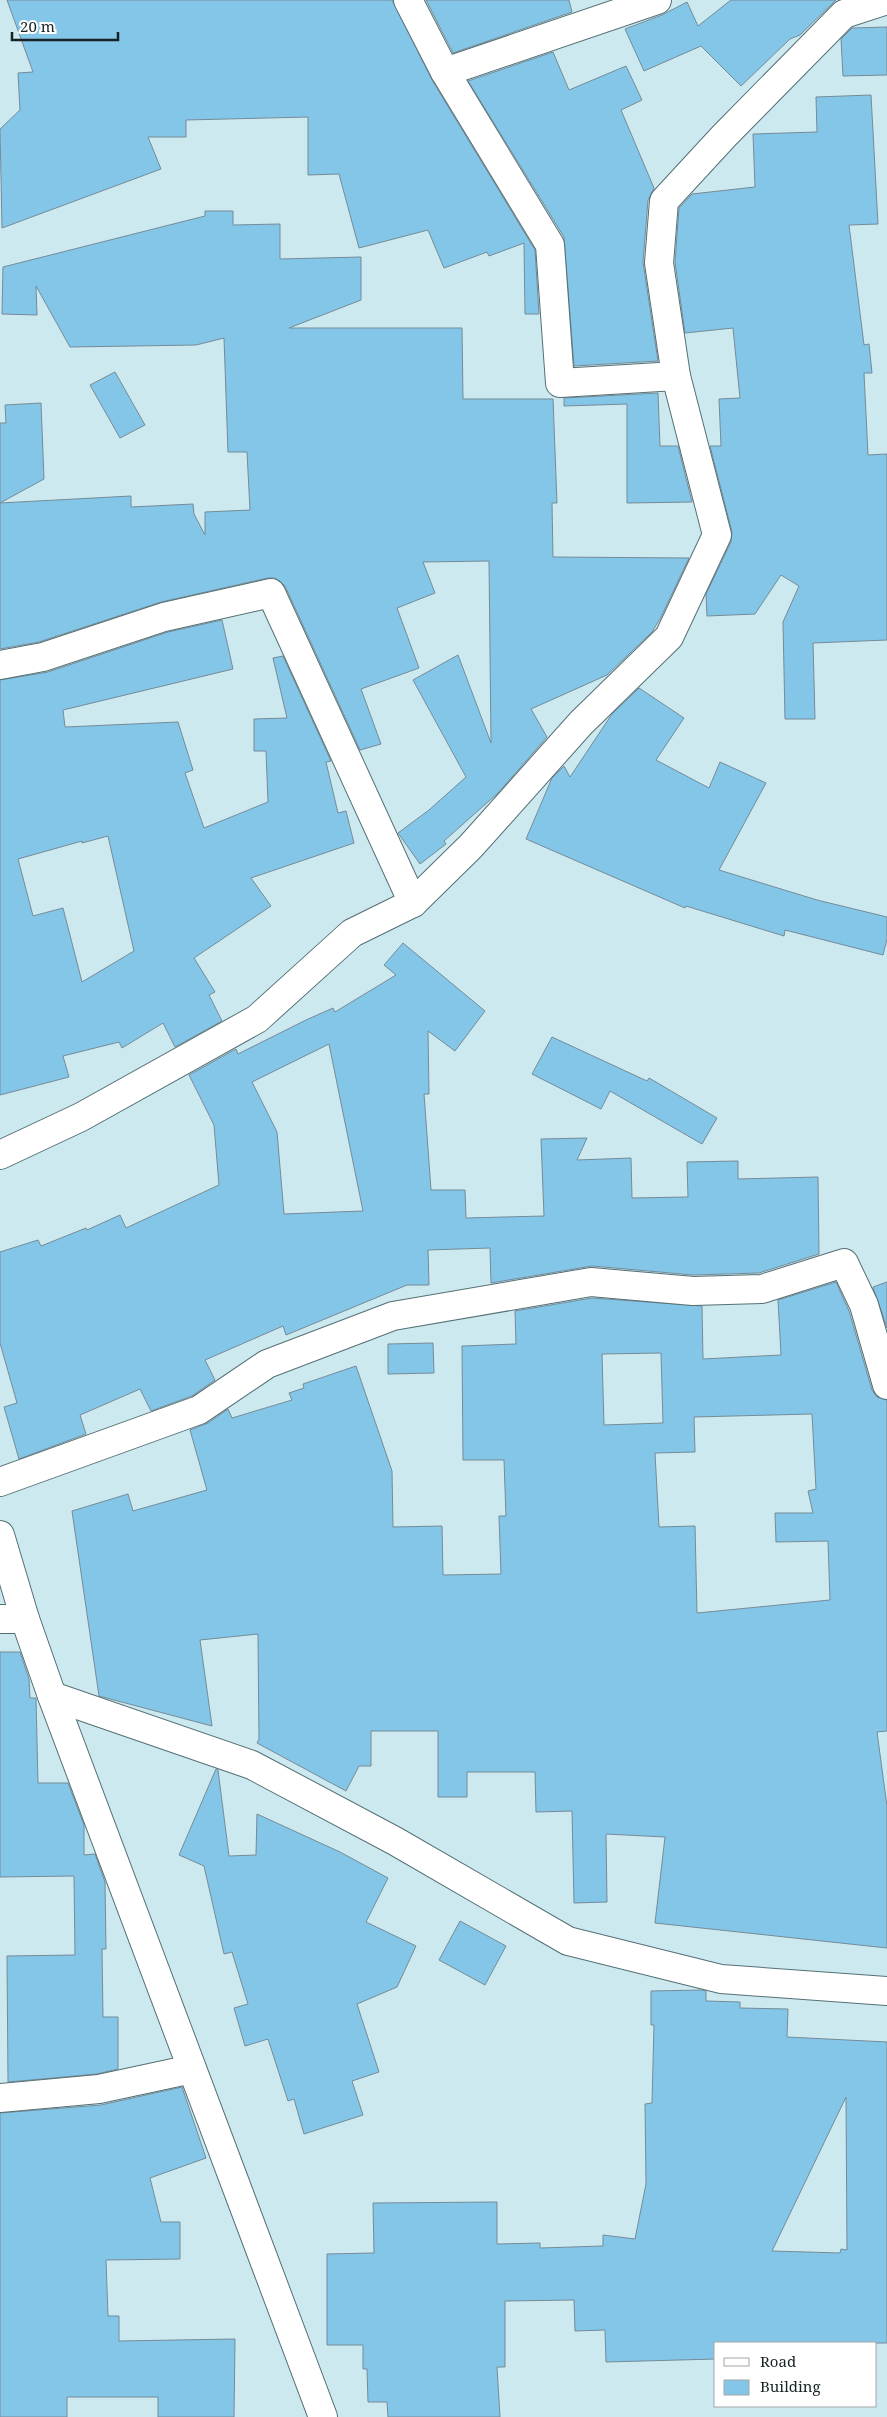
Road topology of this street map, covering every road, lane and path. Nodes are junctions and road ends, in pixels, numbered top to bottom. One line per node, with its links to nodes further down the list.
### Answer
1 (408, 0): 5 (street)
2 (657, 0): 5 (street)
3 (887, 0): 4 (street)
4 (840, 7): 6 (street)
5 (445, 72): 6 (street)
6 (676, 376): 8 (street)
7 (0, 665): 8 (street)
8 (413, 903): 9 (street)
9 (0, 1156)
10 (887, 1384): 11 (street)
11 (0, 1482)
12 (0, 1535): 13 (street)
13 (13, 1619): 14 (street)
14 (52, 1696): 15 (street); 16 (street)
15 (887, 1991)
16 (192, 2069): 17 (street); 18 (street)
17 (0, 2098)
18 (323, 2417)

